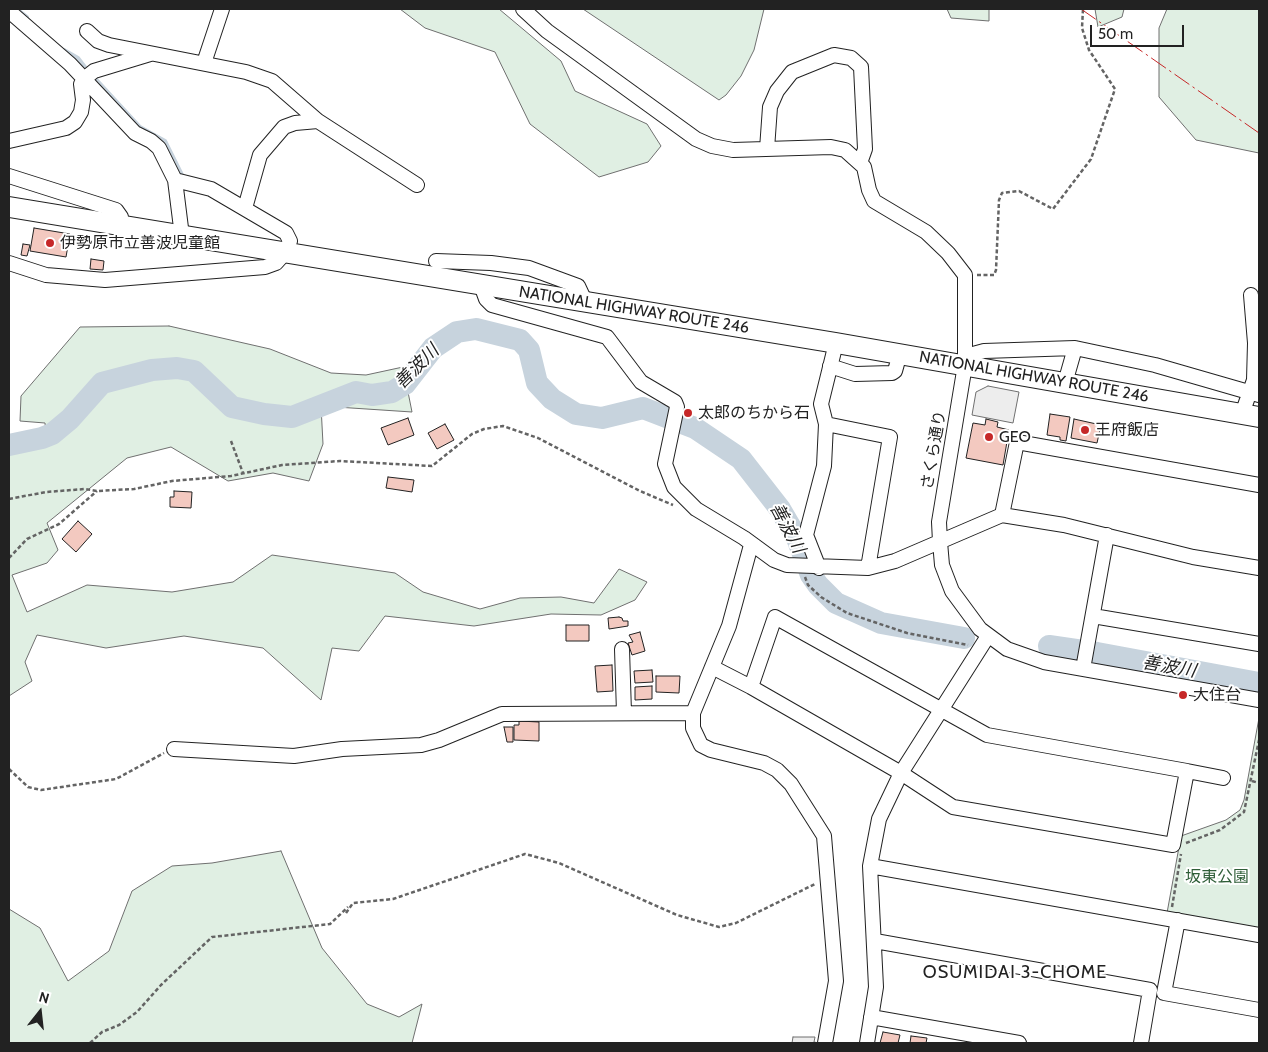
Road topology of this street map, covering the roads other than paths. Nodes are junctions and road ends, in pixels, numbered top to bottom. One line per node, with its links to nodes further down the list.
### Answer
1 (222, 9): 6 (street)
2 (523, 9): 10 (street)
3 (9, 11): 7 (street)
4 (87, 31): 5 (street)
5 (153, 54): 6 (street); 7 (street)
6 (204, 63): 8 (street)
7 (84, 79): 9 (street); 13 (street)
8 (318, 121): 14 (street); 16 (street)
9 (9, 141)
10 (767, 149): 11 (street); 11 (street)
11 (860, 163): 28 (street, さくら通り)
12 (9, 176): 17 (street)
13 (174, 180): 16 (street); 18 (street)
14 (416, 185)
15 (9, 207): 17 (highway, NATIONAL HIGHWAY ROUTE 246)
16 (245, 208): 19 (street)
17 (119, 225): 18 (highway, NATIONAL HIGHWAY ROUTE 246)
18 (182, 236): 19 (highway, NATIONAL HIGHWAY ROUTE 246)
19 (285, 253): 21 (street); 22 (highway, NATIONAL HIGHWAY ROUTE 246)
20 (436, 261): 24 (street)
21 (9, 263)
22 (481, 285): 24 (highway, NATIONAL HIGHWAY ROUTE 246); 38 (street)
23 (1251, 294): 31 (street)
24 (585, 302): 25 (highway, NATIONAL HIGHWAY ROUTE 246)
25 (836, 342): 27 (highway, NATIONAL HIGHWAY ROUTE 246); 29 (street)
26 (1075, 348): 28 (street); 30 (street); 31 (street)
27 (900, 353): 28 (highway, NATIONAL HIGHWAY ROUTE 246); 29 (street)
28 (969, 359): 30 (highway, NATIONAL HIGHWAY ROUTE 246); 37 (street, さくら通り)
29 (830, 366): 33 (street)
30 (1065, 384): 32 (highway, NATIONAL HIGHWAY ROUTE 246)
31 (1254, 394): 32 (street)
32 (1251, 415)
33 (826, 424): 39 (street); 40 (street)
34 (1259, 485): 35 (street)
35 (1002, 515): 36 (street); 37 (street)
36 (1106, 535): 41 (street); 42 (street)
37 (940, 542): 40 (street); 43 (street, さくら通り)
38 (751, 545): 39 (street); 46 (street)
39 (809, 567): 40 (street)
40 (868, 568)
41 (1259, 568)
42 (1093, 616): 44 (street); 47 (street)
43 (988, 636): 47 (street, さくら通り); 50 (street)
44 (1259, 644)
45 (622, 649): 51 (street)
46 (712, 667): 48 (street); 52 (street)
47 (1083, 669): 49 (street, さくら通り)
48 (751, 687): 50 (street); 55 (street)
49 (1259, 700)
50 (941, 709): 54 (street); 55 (street)
51 (624, 713): 52 (street); 53 (street)
52 (693, 713): 63 (street)
53 (174, 749)
54 (1187, 771): 55 (street); 56 (street)
55 (901, 773): 57 (street)
56 (1223, 778)
57 (870, 866): 58 (street); 60 (street)
58 (1174, 920): 59 (street); 61 (street)
59 (1259, 935)
60 (875, 941): 62 (street); 66 (street)
61 (1259, 1010)
62 (871, 1017): 64 (street); 65 (street)
63 (825, 1043)
64 (867, 1043)
65 (1019, 1043)
66 (1141, 1043)

